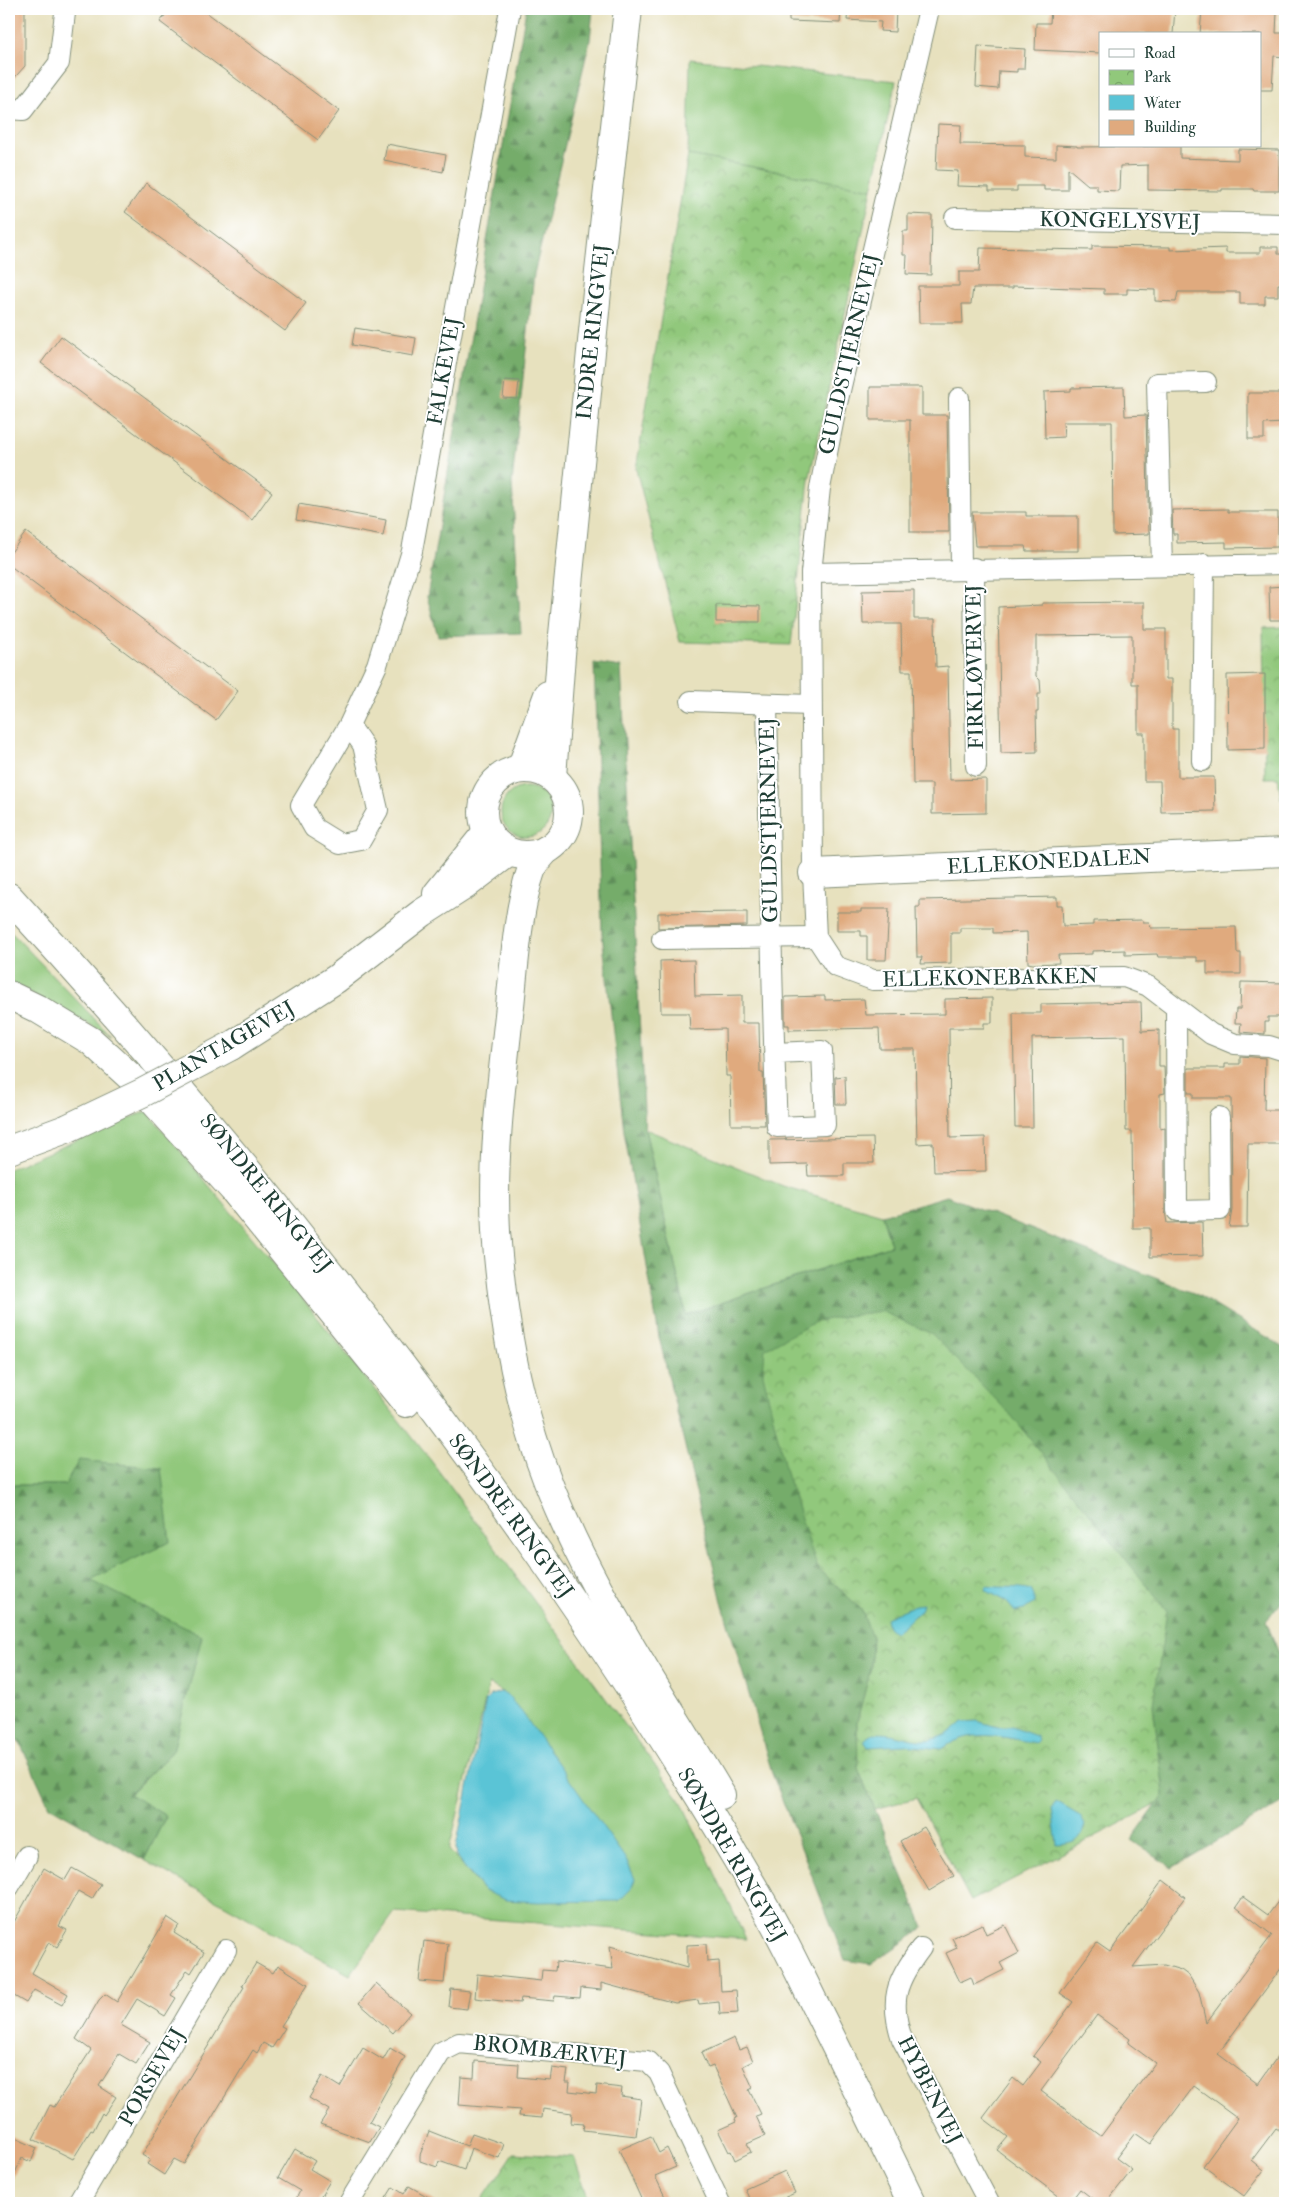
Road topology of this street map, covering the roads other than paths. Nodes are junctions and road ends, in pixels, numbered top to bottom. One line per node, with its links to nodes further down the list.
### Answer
1 (67, 9): 5 (street)
2 (510, 9): 19 (street, FALKEVEJ)
3 (628, 9): 15 (main road, INDRE RINGVEJ)
4 (929, 9): 14 (street, GULDSTJERNEVEJ)
5 (9, 109)
6 (955, 218): 7 (street, KONGELYSVEJ)
7 (1285, 224)
8 (1206, 382): 12 (street)
9 (959, 398): 13 (street, FIRKLØVERVEJ)
10 (1204, 564): 11 (street, FIRKLØVERVEJ); 12 (street, FIRKLØVERVEJ); 20 (street)
11 (1285, 564)
12 (1162, 566): 13 (street, FIRKLØVERVEJ)
13 (967, 568): 14 (street, FIRKLØVERVEJ); 21 (street, FIRKLØVERVEJ)
14 (811, 573): 18 (street, GULDSTJERNEVEJ)
15 (561, 655): 22 (main road, INDRE RINGVEJ); 23 (main road, INDRE RINGVEJ)
16 (691, 701): 17 (street, GULDSTJERNEVEJ)
17 (767, 704): 18 (street, GULDSTJERNEVEJ); 31 (street, GULDSTJERNEVEJ)
18 (811, 705): 28 (street, GULDSTJERNEVEJ)
19 (349, 725): 19 (street, FALKEVEJ)
20 (1202, 762)
21 (976, 766)
22 (521, 769): 23 (main road); 24 (main road)
23 (552, 777): 25 (main road)
24 (487, 832): 26 (main road); 30 (main road, PLANTAGEVEJ)
25 (546, 850): 26 (main road); 45 (main road)
26 (509, 852): 30 (main road, PLANTAGEVEJ)
27 (1285, 852): 28 (main road, ELLEKONEDALEN)
28 (813, 873): 32 (street)
29 (9, 897): 40 (main road, SØNDRE RINGVEJ)
30 (422, 913): 39 (main road, PLANTAGEVEJ, bridge)
31 (771, 936): 32 (street, GULDSTJERNEVEJ); 33 (street, GULDSTJERNEVEJ); 37 (street, GULDSTJERNEVEJ)
32 (816, 936): 35 (street, ELLEKONEBAKKEN)
33 (662, 939)
34 (9, 995): 40 (main road)
35 (1176, 1008): 36 (street, ELLEKONEBAKKEN); 38 (street)
36 (1285, 1051)
37 (774, 1053)
38 (1219, 1117)
39 (9, 1150)
40 (668, 1746): 45 (main road, SØNDRE RINGVEJ)
41 (27, 1856): 42 (street)
42 (9, 1888)
43 (921, 1948): 50 (street, HYBENVEJ)
44 (226, 1950): 46 (street, PORSEVEJ)
45 (878, 2134): 49 (main road, SØNDRE RINGVEJ)
46 (78, 2203)
47 (349, 2203): 48 (street, BROMBÆRVEJ)
48 (720, 2203)
49 (912, 2203)
50 (989, 2203)

